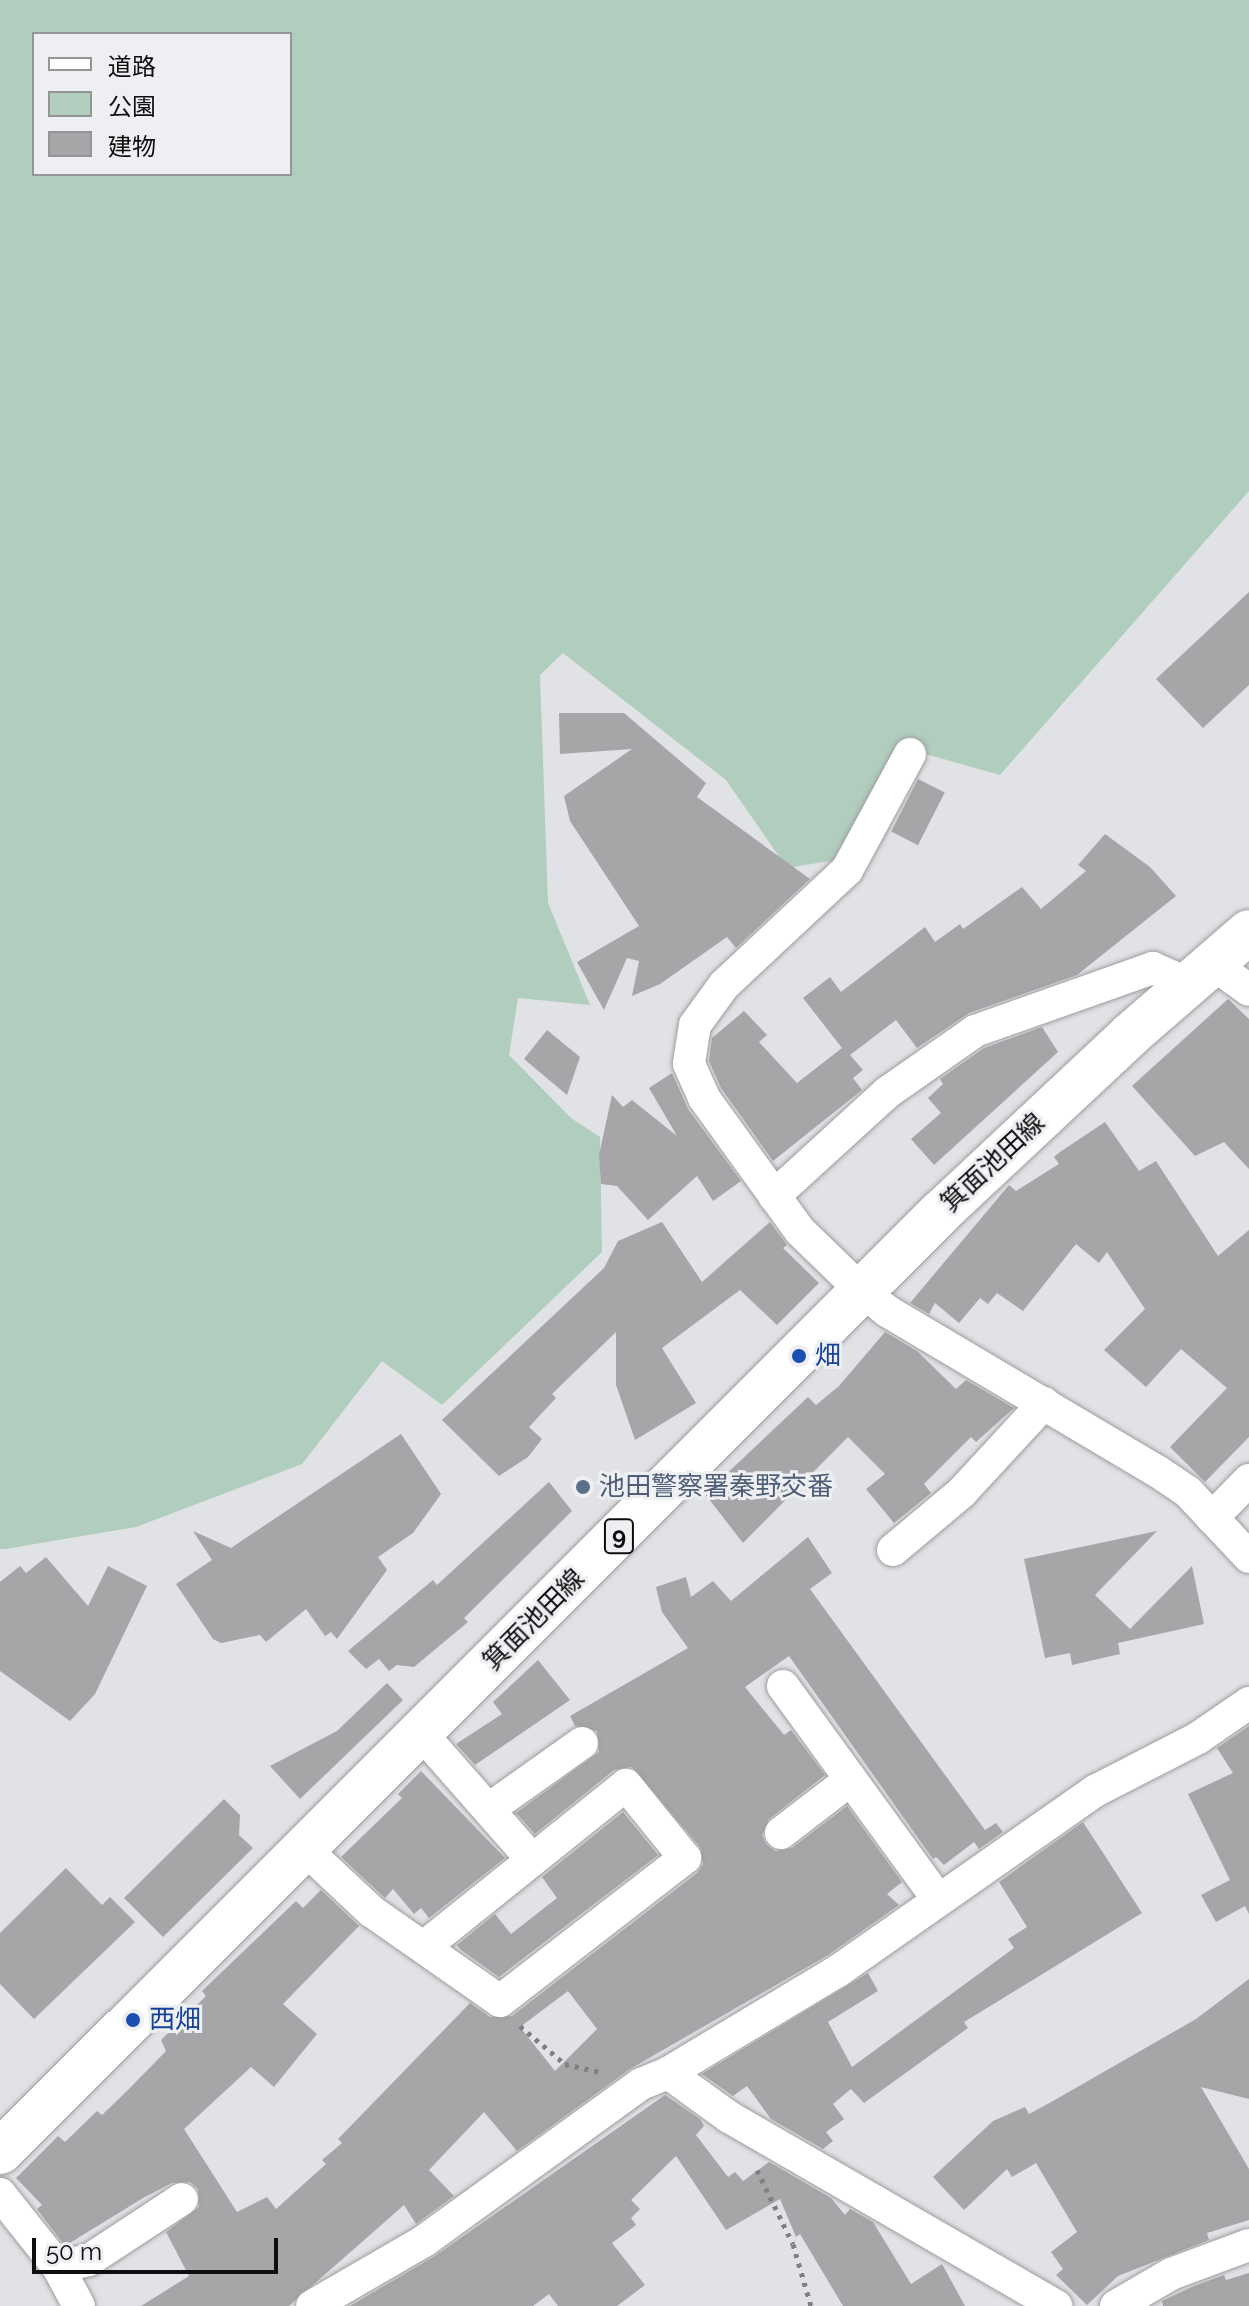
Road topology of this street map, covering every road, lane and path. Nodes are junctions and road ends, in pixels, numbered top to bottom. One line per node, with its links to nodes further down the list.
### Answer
1 (910, 754): 5 (street)
2 (1249, 932): 3 (main road, 箕面池田線 / 9)
3 (1201, 974): 4 (street); 5 (street); 6 (main road, 箕面池田線 / 9)
4 (1249, 990)
5 (774, 1196): 6 (street)
6 (863, 1292): 7 (street); 14 (main road, 箕面池田線 / 9)
7 (1044, 1403): 9 (street); 10 (street)
8 (1249, 1480): 9 (street)
9 (1212, 1518): 11 (street)
10 (893, 1550)
11 (1249, 1557)
12 (783, 1686): 16 (street)
13 (1249, 1703): 21 (street)
14 (421, 1733): 17 (street); 19 (main road, 箕面池田線 / 9)
15 (582, 1743): 17 (street)
16 (851, 1779): 18 (street); 21 (street)
17 (489, 1809): 20 (street)
18 (781, 1833)
19 (305, 1849): 22 (street); 25 (main road, 箕面池田線 / 9)
20 (530, 1857): 22 (street); 23 (street)
21 (938, 1899): 24 (street)
22 (424, 1947): 23 (street)
23 (500, 2001): 24 (path)
24 (654, 2079): 32 (street); 34 (street)
25 (0, 2152)
26 (755, 2167): 33 (path)
27 (0, 2194): 30 (street)
28 (182, 2199): 30 (street)
29 (1249, 2245): 35 (street)
30 (58, 2267): 31 (street)
31 (79, 2306)
32 (312, 2306)
33 (811, 2306)
34 (1056, 2306)
35 (1116, 2306)

